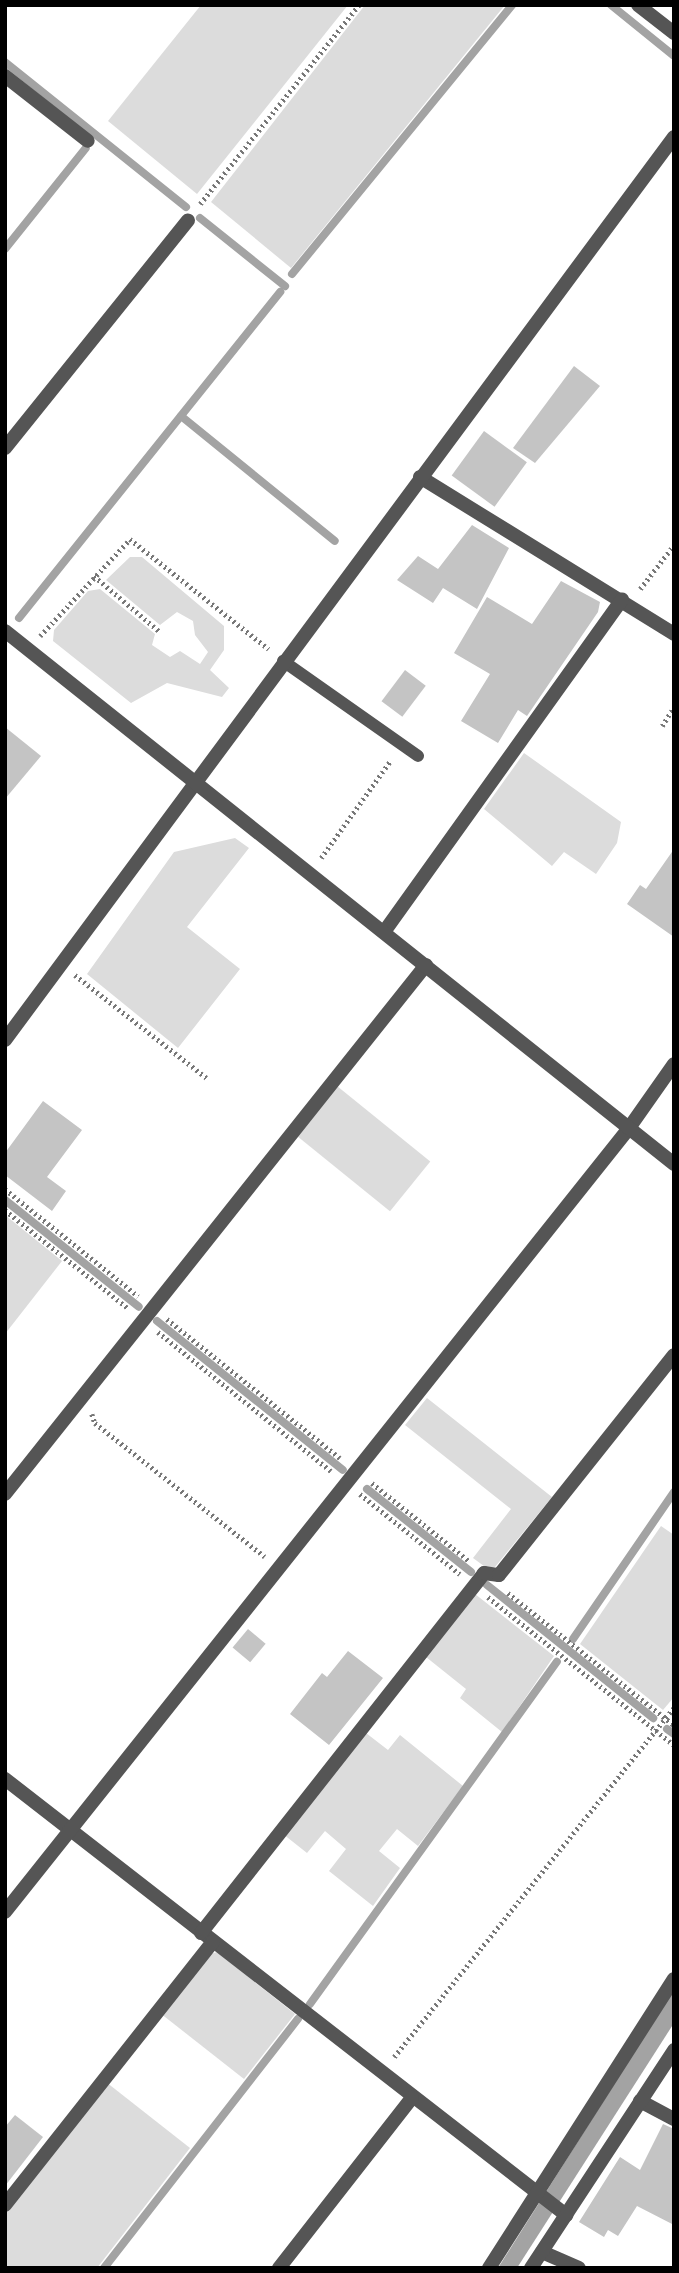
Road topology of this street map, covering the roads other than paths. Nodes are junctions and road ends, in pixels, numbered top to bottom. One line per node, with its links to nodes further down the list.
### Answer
1 (638, 5): 2 (street)
2 (674, 33)
3 (5, 76): 5 (street)
4 (674, 137): 8 (street)
5 (88, 141)
6 (188, 220): 7 (street)
7 (5, 448)
8 (419, 477): 9 (street); 12 (street)
9 (626, 602): 11 (street); 15 (street)
10 (5, 631): 14 (street)
11 (674, 634)
12 (283, 661): 13 (lane); 14 (street)
13 (418, 757)
14 (194, 780): 15 (street); 17 (street)
15 (384, 932): 16 (street)
16 (426, 965): 19 (street); 22 (street)
17 (5, 1040)
18 (674, 1063): 19 (street)
19 (629, 1128): 20 (street); 24 (street)
20 (674, 1164)
21 (674, 1355): 26 (street)
22 (5, 1494)
23 (5, 1779): 24 (street)
24 (70, 1830): 25 (street); 26 (street)
25 (5, 1912)
26 (201, 1933): 27 (street)
27 (213, 1942): 30 (street); 34 (street)
28 (674, 1979): 33 (street)
29 (674, 2050): 31 (street)
30 (412, 2098): 33 (street); 37 (street)
31 (640, 2101): 32 (street); 35 (street)
32 (674, 2119)
33 (537, 2197): 35 (street); 38 (street)
34 (5, 2205)
35 (561, 2213): 36 (street)
36 (542, 2252): 39 (street); 40 (street)
37 (279, 2268)
38 (489, 2268)
39 (531, 2268)
40 (579, 2268)

